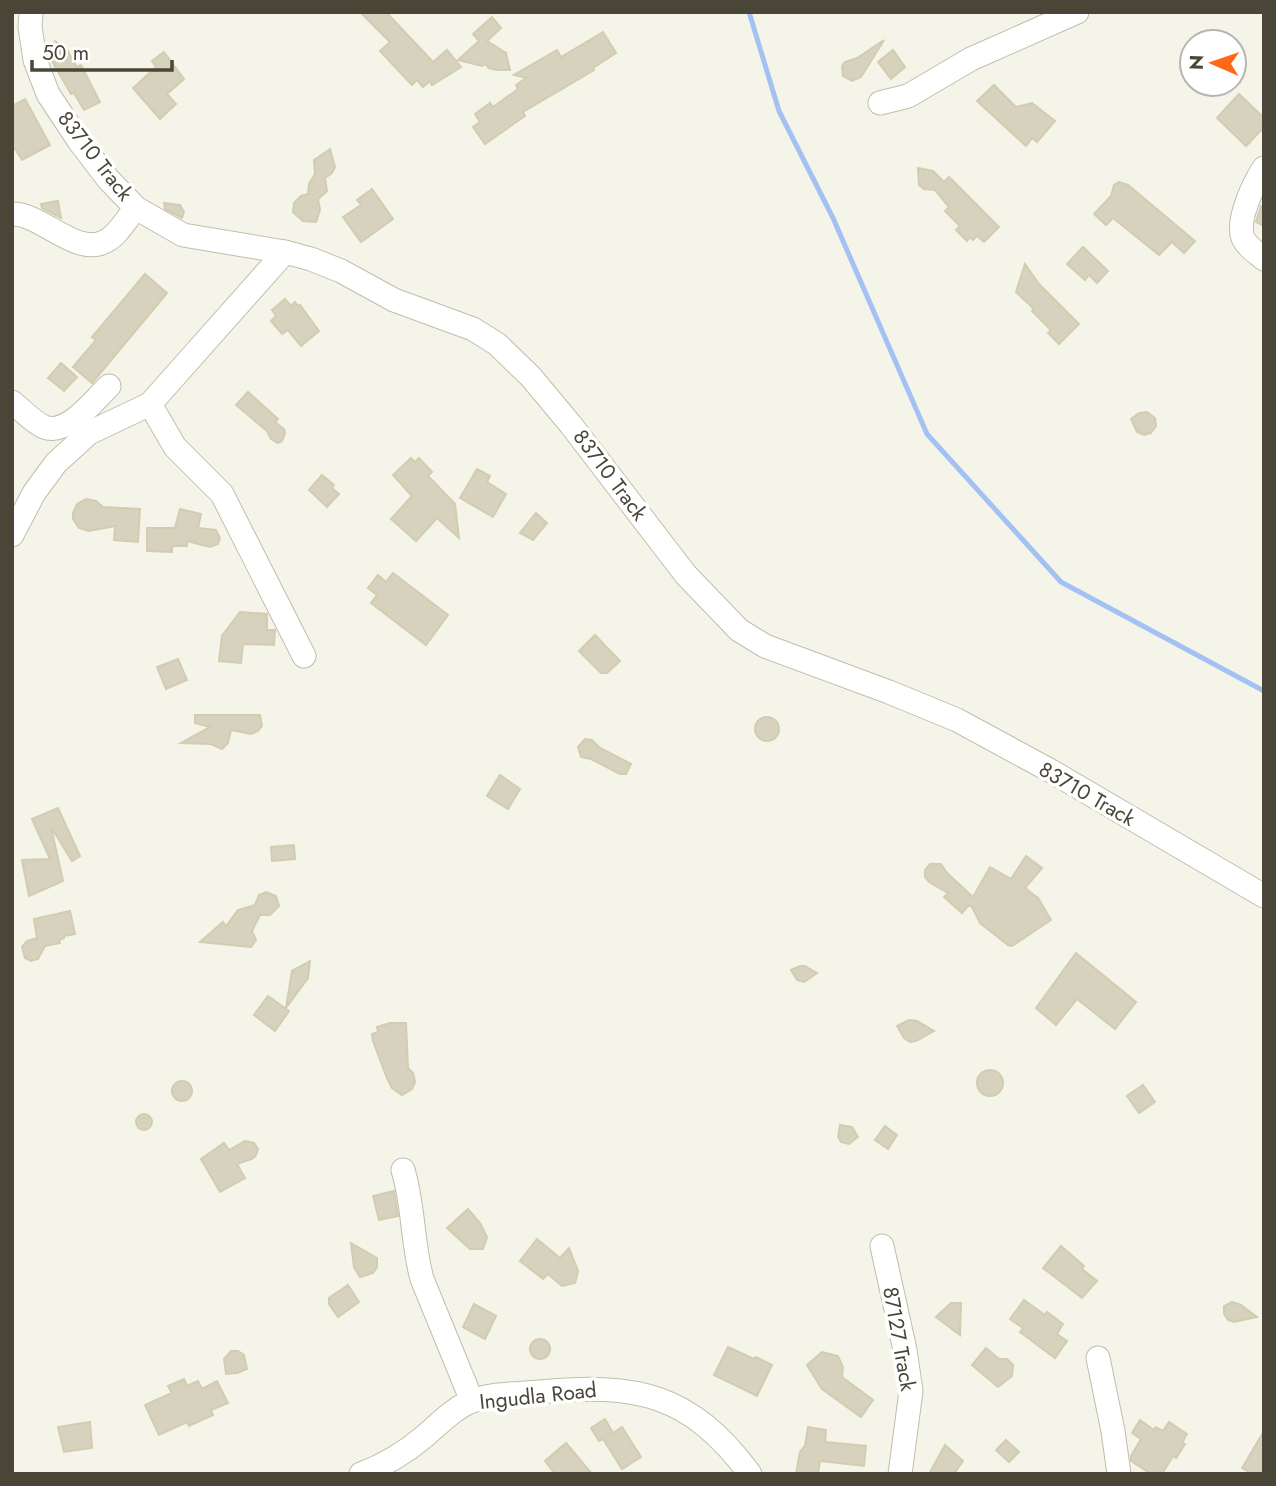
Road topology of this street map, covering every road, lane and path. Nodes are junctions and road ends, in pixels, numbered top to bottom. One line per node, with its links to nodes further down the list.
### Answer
1 (31, 12): 5 (street, 83710 Track)
2 (1077, 12): 3 (street)
3 (880, 103)
4 (1264, 168): 8 (street)
5 (136, 208): 6 (street); 7 (street, 83710 Track)
6 (12, 214)
7 (285, 252): 11 (street); 14 (street, 83710 Track)
8 (1264, 259)
9 (109, 386): 10 (street)
10 (12, 402)
11 (150, 404): 12 (street); 13 (street)
12 (12, 535)
13 (304, 656)
14 (1264, 896)
15 (403, 1170): 18 (street)
16 (882, 1246): 21 (street, 87127 Track)
17 (1098, 1358): 22 (street)
18 (472, 1401): 19 (street, Ingudla Road); 20 (street, Ingudla Road)
19 (361, 1474)
20 (750, 1474)
21 (900, 1474)
22 (1119, 1474)

